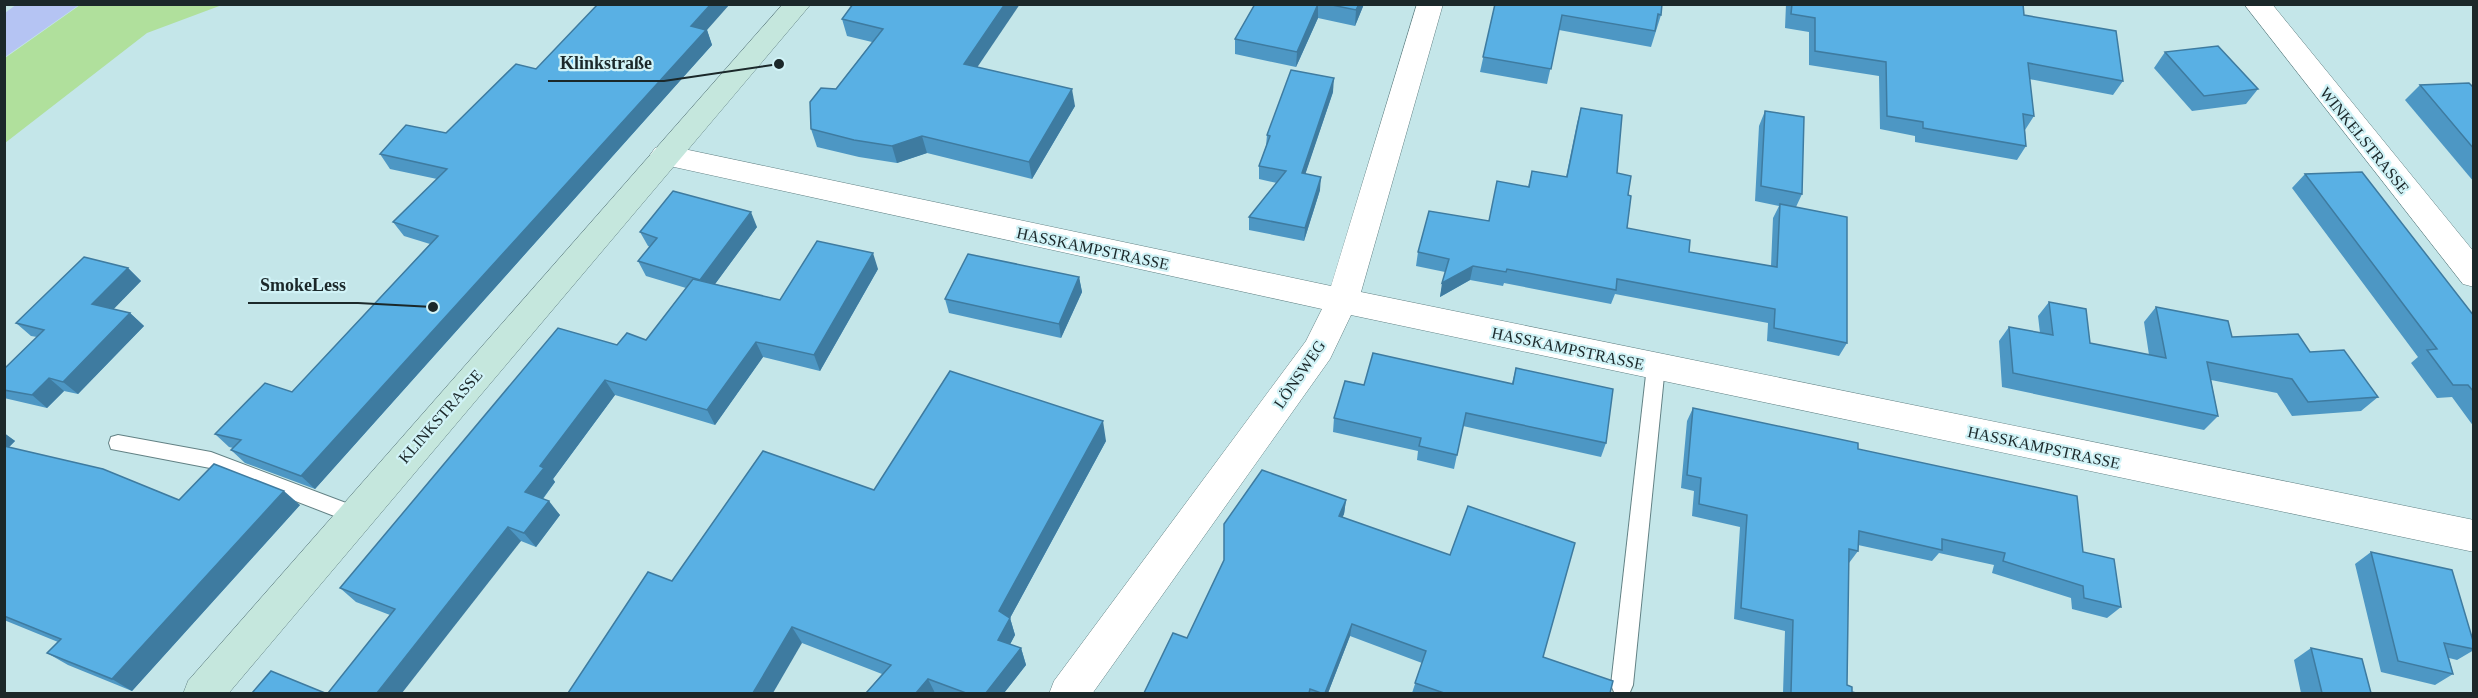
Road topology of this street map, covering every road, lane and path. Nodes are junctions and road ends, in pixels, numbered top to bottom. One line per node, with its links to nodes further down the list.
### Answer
1 (798, 4): 4 (main road, KLINKSTRASSE)
2 (1430, 4): 6 (street, LÖNSWEG)
3 (2258, 4): 5 (street, WINKELSTRASSE)
4 (664, 155): 6 (street, HASSKAMPSTRASSE); 9 (main road, KLINKSTRASSE)
5 (2474, 275)
6 (1342, 301): 7 (street, HASSKAMPSTRASSE); 13 (street, LÖNSWEG)
7 (1656, 366): 10 (street, HASSKAMPSTRASSE); 11 (lane)
8 (118, 443): 9 (lane)
9 (356, 515): 12 (main road, KLINKSTRASSE)
10 (2474, 536)
11 (1622, 685)
12 (202, 693)
13 (1068, 693)

